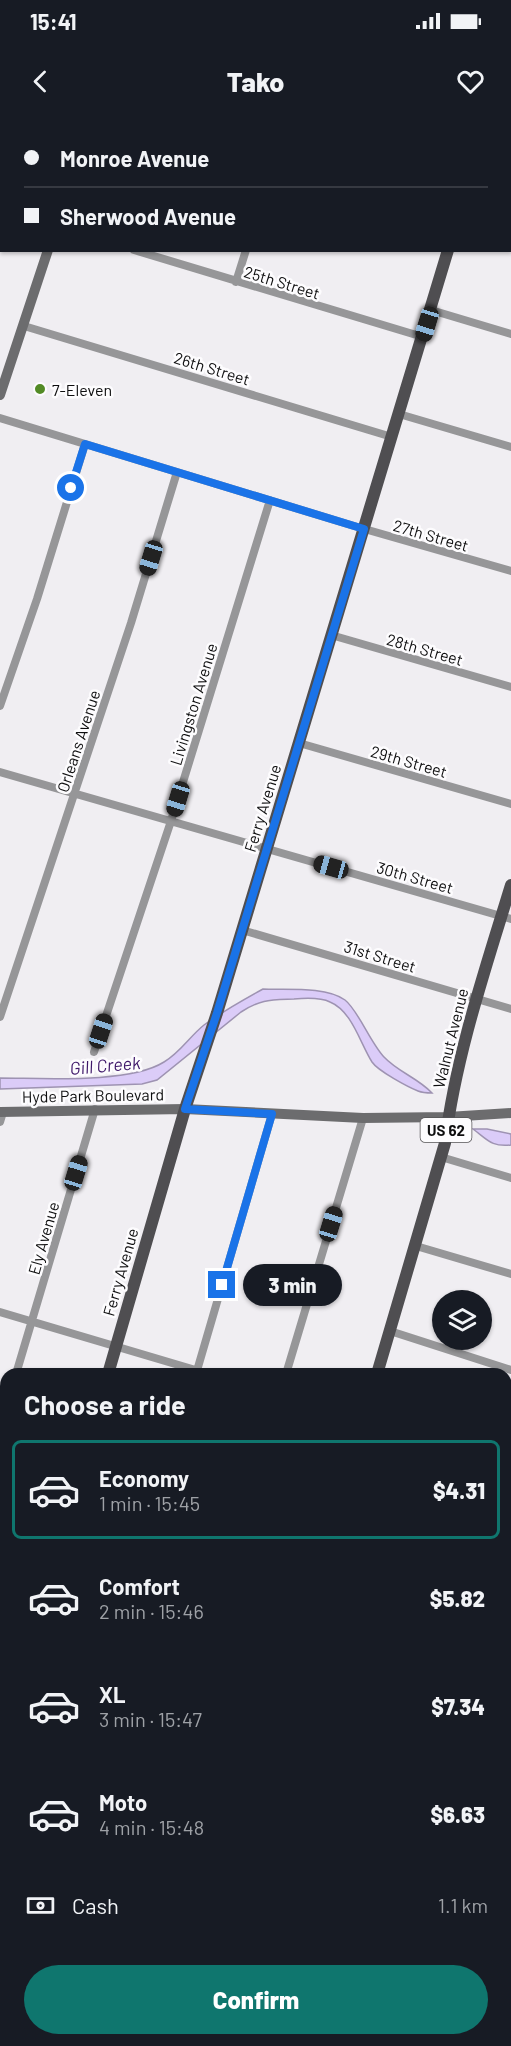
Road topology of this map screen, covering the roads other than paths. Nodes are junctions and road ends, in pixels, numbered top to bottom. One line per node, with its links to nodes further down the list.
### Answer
1 (47, 252): 7 (main road)
2 (140, 252): 5 (street, 25th Street)
3 (245, 252): 5 (street)
4 (447, 252): 6 (main road, Ferry Avenue)
5 (236, 282): 9 (street, 25th Street)
6 (431, 310): 8 (street); 9 (main road, Ferry Avenue)
7 (24, 326): 10 (main road); 13 (street, 26th Street)
8 (511, 334)
9 (423, 337): 11 (main road, Ferry Avenue)
10 (0, 395)
11 (399, 414): 13 (main road, Ferry Avenue); 15 (street)
12 (0, 418): 14 (street, 27th Street)
13 (392, 437): 18 (main road, Ferry Avenue)
14 (85, 444): 16 (street, 27th Street); 22 (street)
15 (511, 447)
16 (177, 472): 17 (street, 27th Street); 25 (street, Orleans Avenue)
17 (270, 500): 18 (street, 27th Street); 27 (street, Livingston Avenue)
18 (364, 529): 19 (street, 27th Street); 20 (main road, Ferry Avenue)
19 (511, 571)
20 (331, 636): 21 (street, 28th Street); 23 (main road, Ferry Avenue)
21 (511, 687)
22 (0, 706)
23 (299, 743): 26 (street, 29th Street); 28 (main road, Ferry Avenue)
24 (0, 772): 25 (street, 30th Street)
25 (75, 793): 27 (street, 30th Street); 34 (street, Orleans Avenue)
26 (511, 804)
27 (171, 820): 28 (street, 30th Street); 35 (street, Livingston Avenue)
28 (267, 848): 30 (street, 30th Street); 31 (main road, Ferry Avenue)
29 (511, 885): 30 (main road, Walnut Avenue / US 62)
30 (506, 917): 32 (main road, Walnut Avenue / US 62)
31 (242, 930): 32 (street, 31st Street); 37 (main road, Ferry Avenue)
32 (477, 999): 33 (street, 31st Street); 41 (main road, Walnut Avenue / US 62)
33 (511, 1009)
34 (0, 1017)
35 (94, 1052)
36 (95, 1109): 37 (main road, Hyde Park Boulevard); 40 (main road, Hyde Park Boulevard); 48 (street, Ely Avenue)
37 (185, 1109): 39 (main road, Hyde Park Boulevard); 50 (main road, Ferry Avenue)
38 (511, 1113): 41 (main road, Hyde Park Boulevard)
39 (272, 1114): 42 (main road, Hyde Park Boulevard); 54 (street)
40 (1, 1115)
41 (448, 1117): 42 (main road, Hyde Park Boulevard); 43 (main road, Walnut Avenue / US 62)
42 (363, 1118): 55 (street)
43 (441, 1157): 44 (street); 45 (main road, Walnut Avenue / US 62)
44 (511, 1178)
45 (416, 1246): 46 (street); 49 (main road, Walnut Avenue / US 62)
46 (511, 1274)
47 (0, 1312): 48 (street)
48 (33, 1321): 50 (street); 51 (street, Ely Avenue)
49 (390, 1331): 56 (main road, Walnut Avenue / US 62); 57 (street)
50 (116, 1346): 52 (main road, Ferry Avenue); 53 (street)
51 (18, 1368)
52 (110, 1368)
53 (184, 1368)
54 (197, 1368)
55 (288, 1368)
56 (379, 1368)
57 (505, 1368)

